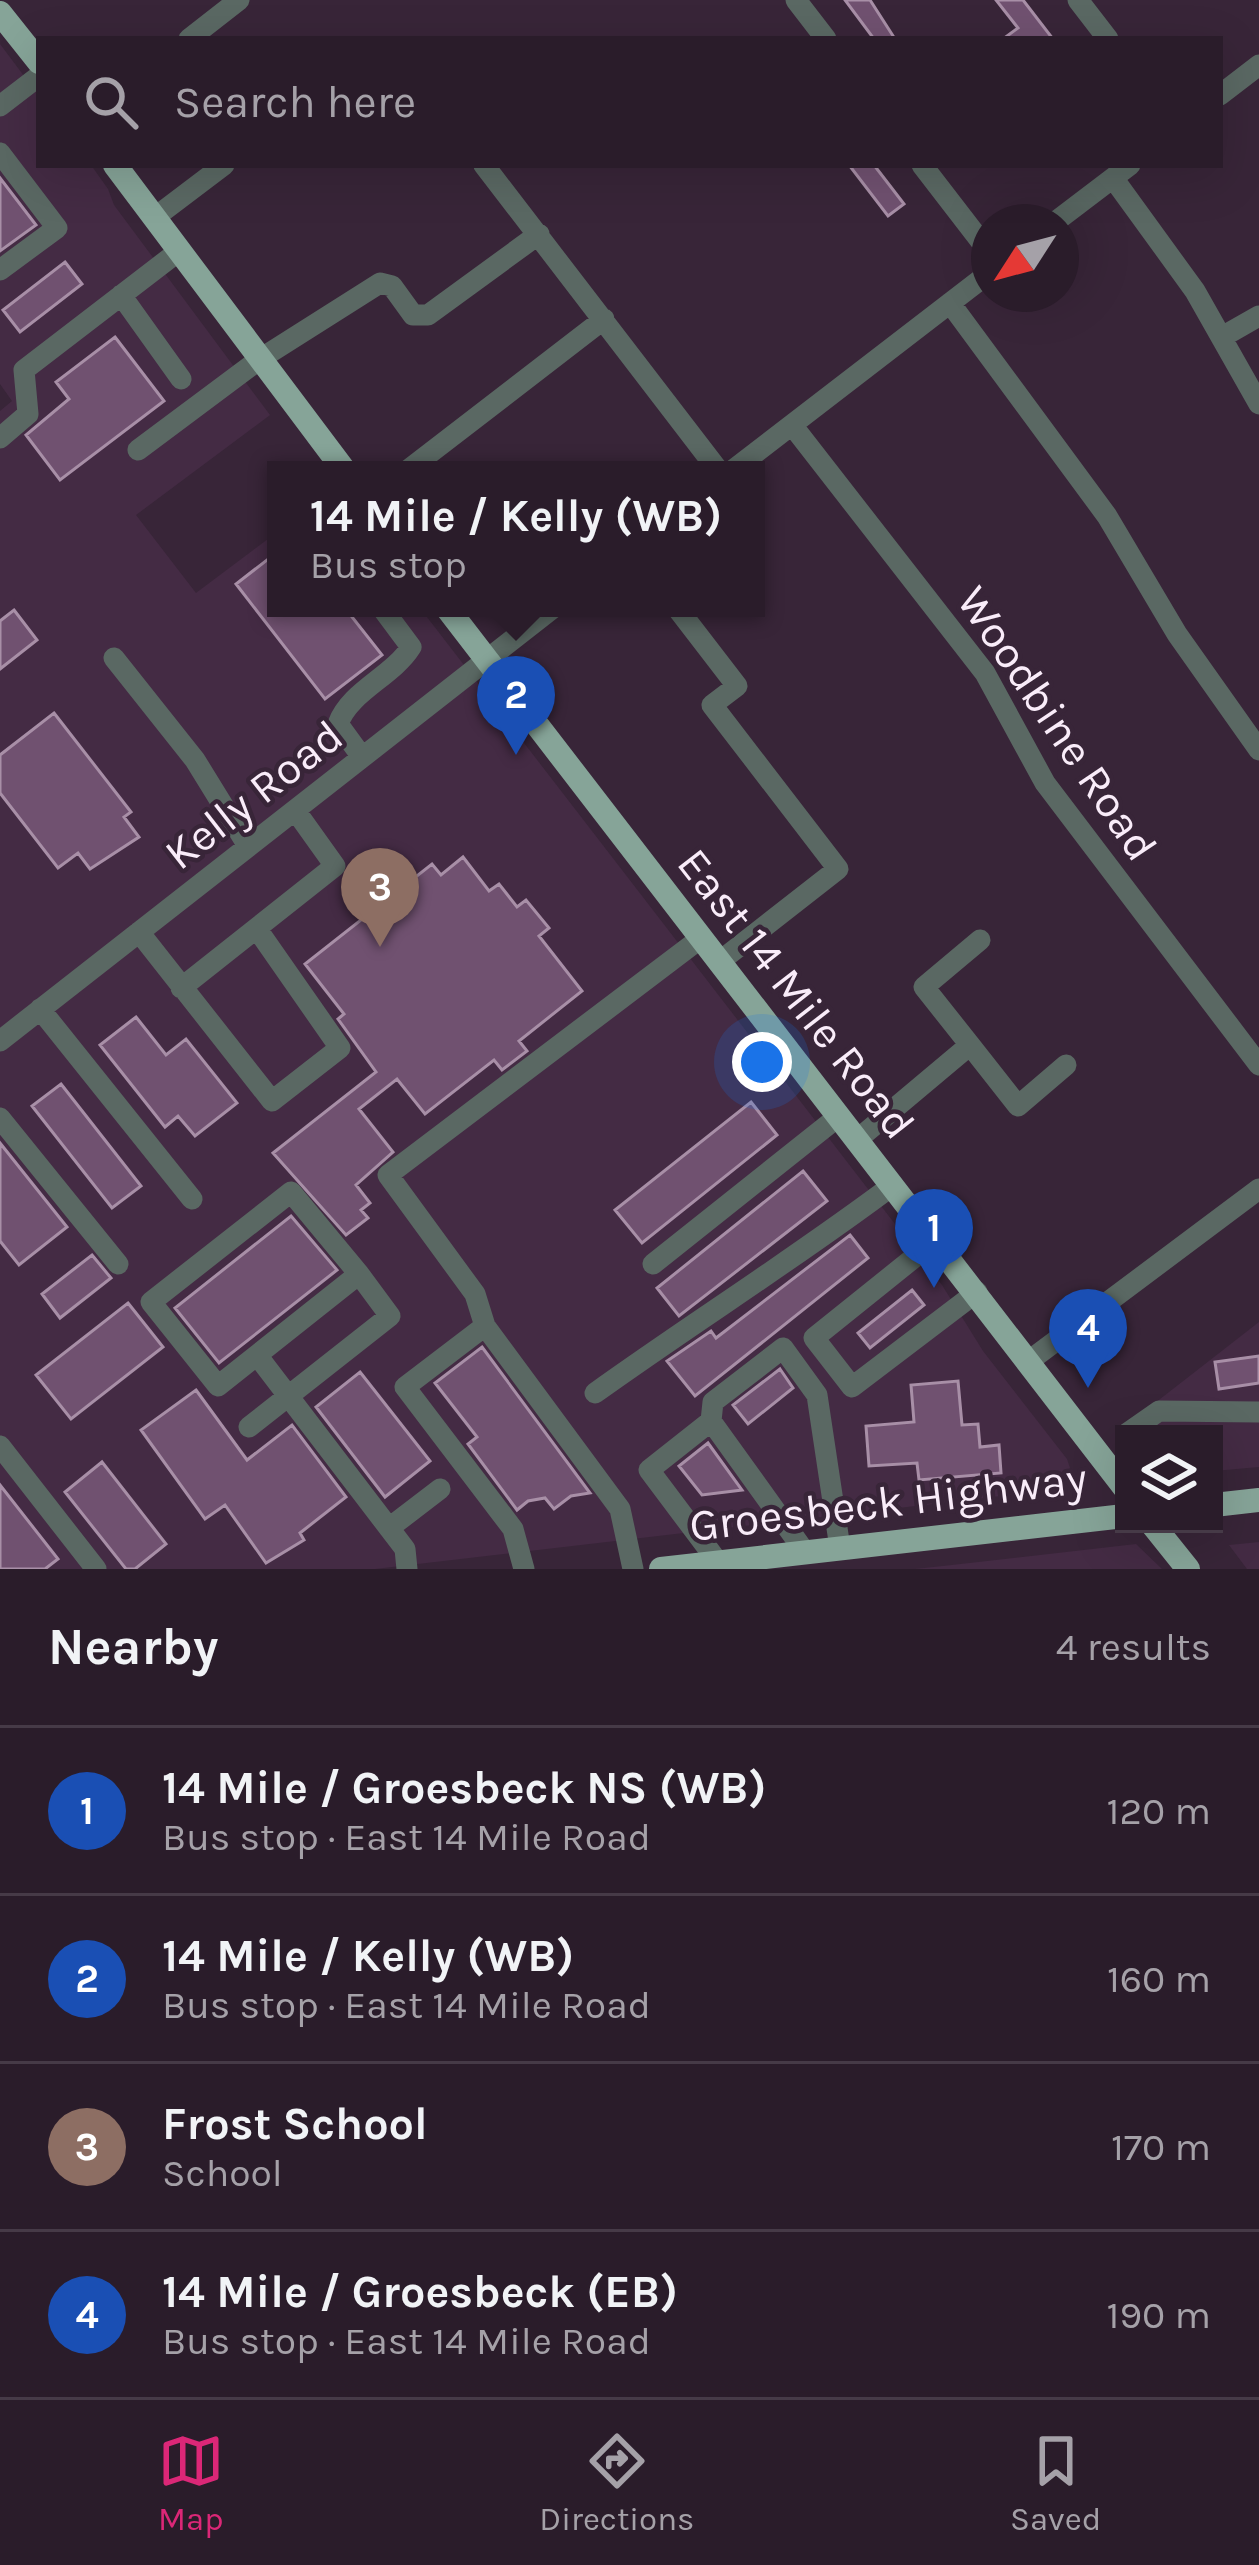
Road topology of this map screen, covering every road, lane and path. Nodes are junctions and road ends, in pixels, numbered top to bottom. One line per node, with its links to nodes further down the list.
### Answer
1 (239, 0): 5 (street)
2 (796, 0): 6 (street)
3 (1078, 0): 7 (street)
4 (0, 13): 8 (main road)
5 (193, 36)
6 (824, 36)
7 (1106, 36)
8 (36, 58)
9 (1259, 65): 11 (street)
10 (36, 78): 12 (street)
11 (1223, 93)
12 (0, 106)
13 (0, 153): 24 (street)
14 (117, 168): 20 (main road)
15 (220, 168): 20 (street)
16 (486, 168): 22 (street)
17 (924, 168): 21 (street)
18 (1121, 171): 19 (street); 30 (street)
19 (1078, 204)
20 (154, 218): 23 (main road)
21 (971, 229)
22 (539, 234): 29 (street); 31 (street)
23 (179, 251): 26 (street); 31 (main road)
24 (0, 270)
25 (971, 287): 27 (street)
26 (121, 296): 32 (street); 35 (street)
27 (950, 303): 34 (street); 47 (street)
28 (1259, 316): 30 (street)
29 (604, 319): 38 (street); 39 (street)
30 (1222, 337): 33 (street)
31 (260, 359): 36 (street); 37 (main road)
32 (181, 379)
33 (1259, 404)
34 (792, 425): 40 (street); 61 (street, Woodbine Road)
35 (0, 439)
36 (138, 450)
37 (337, 461)
38 (420, 461)
39 (711, 461)
40 (746, 461)
41 (389, 617): 48 (street)
42 (454, 617): 46 (main road, East 14 Mile Road)
43 (542, 617): 46 (street, Kelly Road)
44 (684, 617): 55 (street)
45 (114, 658): 50 (street)
46 (486, 661): 48 (street, Kelly Road); 53 (main road, East 14 Mile Road)
47 (1259, 750)
48 (362, 757): 49 (street, Kelly Road)
49 (295, 810): 50 (street, Kelly Road); 51 (street)
50 (248, 846): 52 (street, Kelly Road)
51 (257, 929): 56 (street); 56 (street)
52 (139, 932): 56 (street); 57 (street, Kelly Road)
53 (700, 938): 55 (main road, East 14 Mile Road); 73 (street)
54 (980, 940): 59 (street)
55 (719, 962): 62 (main road, East 14 Mile Road)
56 (181, 988)
57 (40, 1009): 58 (street, Kelly Road); 67 (street)
58 (2, 1036)
59 (970, 1045): 60 (street); 64 (street)
60 (1066, 1065)
61 (1259, 1065)
62 (839, 1116): 64 (main road, East 14 Mile Road); 70 (street)
63 (0, 1118): 69 (street)
64 (857, 1139): 65 (main road, East 14 Mile Road)
65 (893, 1185): 68 (main road, East 14 Mile Road); 76 (street)
66 (1259, 1189): 75 (street)
67 (192, 1199)
68 (936, 1240): 72 (main road, East 14 Mile Road); 72 (street)
69 (118, 1264)
70 (653, 1264)
71 (359, 1274): 74 (street); 74 (street); 77 (street)
72 (976, 1292): 75 (main road, East 14 Mile Road)
73 (485, 1326): 98 (street); 99 (street)
74 (256, 1355): 77 (street)
75 (1030, 1361): 85 (main road, East 14 Mile Road)
76 (595, 1393)
77 (288, 1397): 82 (street); 91 (street)
78 (1259, 1412): 80 (street)
79 (711, 1421): 93 (street); 94 (street); 95 (street)
80 (1192, 1423): 81 (street)
81 (1139, 1425)
82 (249, 1427)
83 (1115, 1442): 85 (street)
84 (0, 1446): 96 (street)
85 (1098, 1453): 86 (main road, East 14 Mile Road)
86 (1115, 1475)
87 (440, 1490): 91 (street)
88 (1259, 1500): 89 (main road)
89 (1223, 1504)
90 (1115, 1517): 93 (main road, Groesbeck Highway)
91 (389, 1528): 97 (street)
92 (1159, 1533): 101 (main road)
93 (840, 1548): 94 (main road, Groesbeck Highway)
94 (805, 1552): 95 (main road, Groesbeck Highway)
95 (734, 1564): 100 (main road, Groesbeck Highway)
96 (96, 1569)
97 (406, 1569)
98 (524, 1569)
99 (633, 1569)
100 (661, 1569)
101 (1188, 1569)

